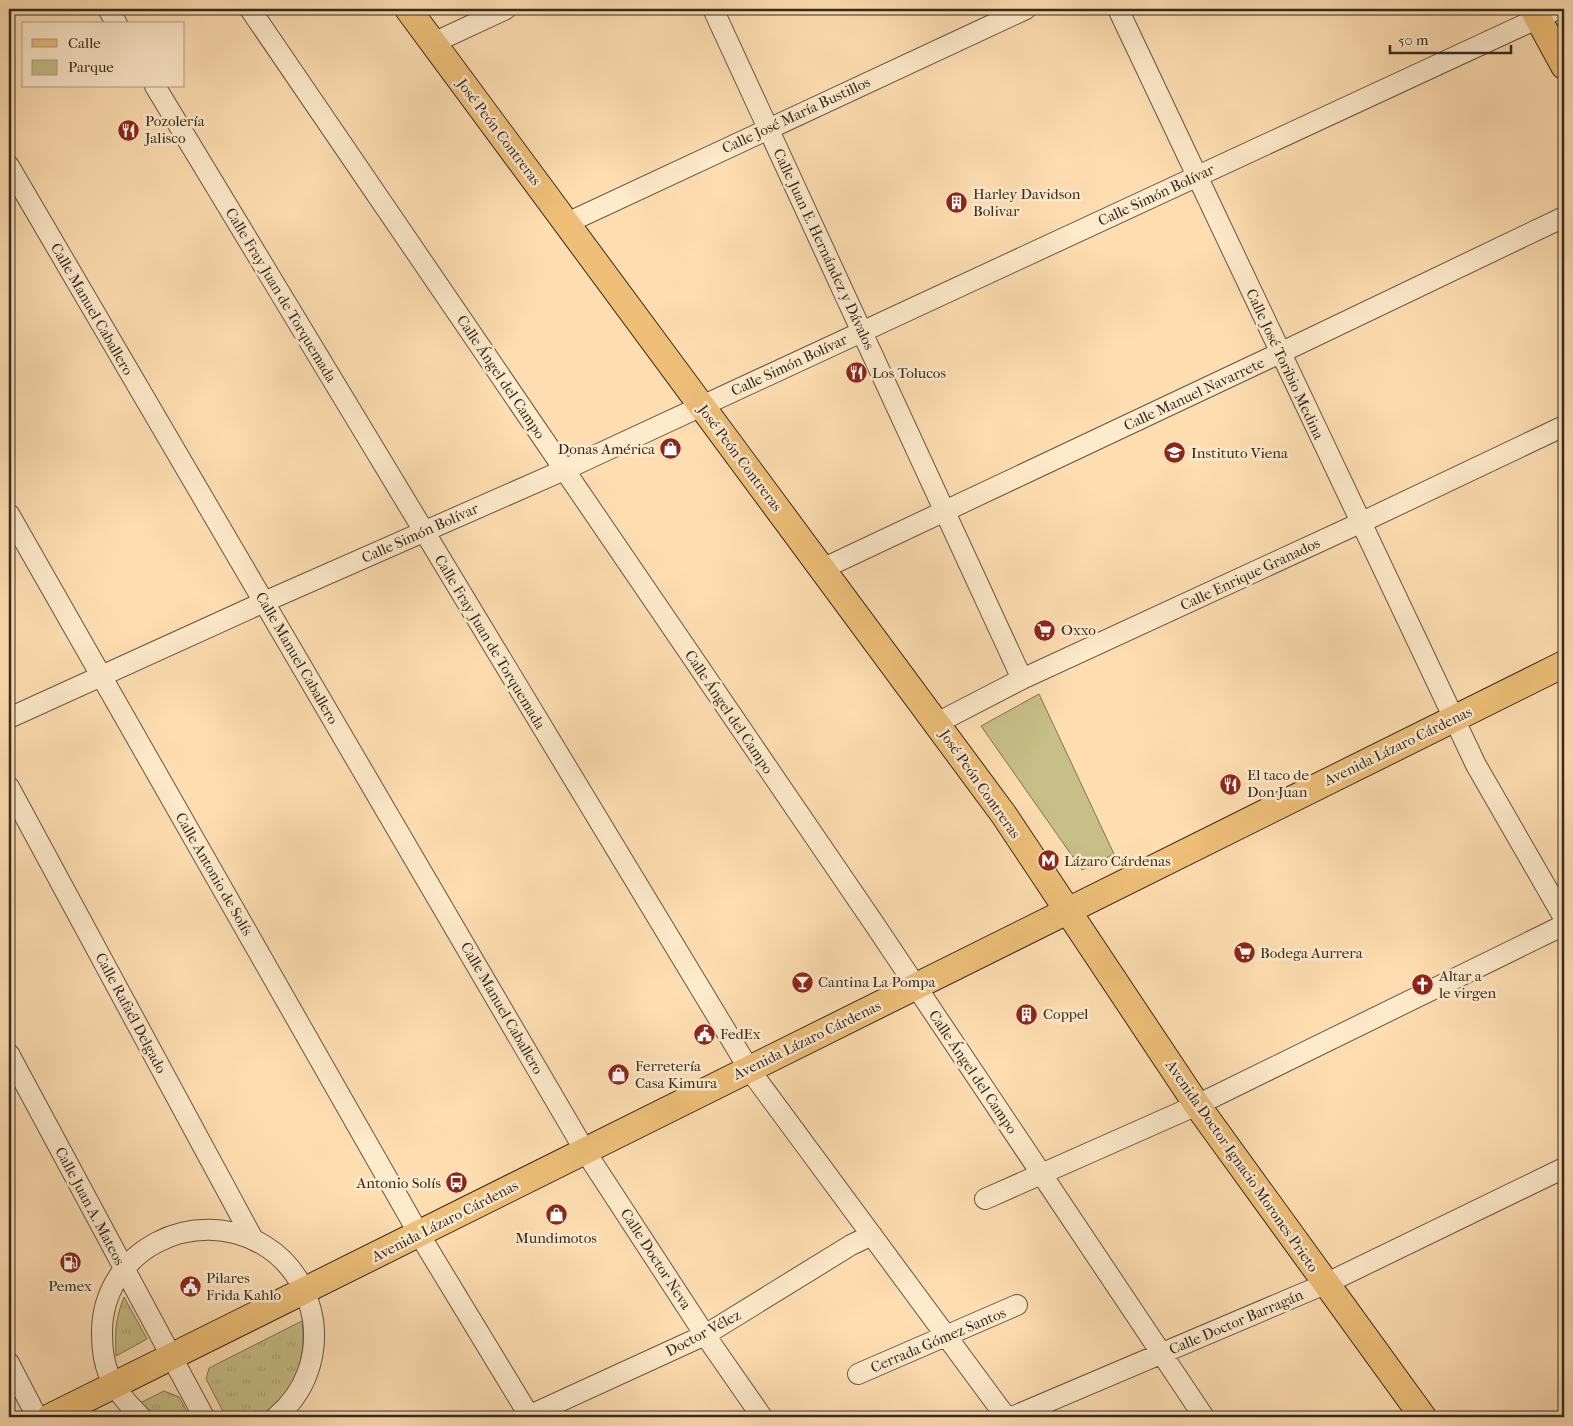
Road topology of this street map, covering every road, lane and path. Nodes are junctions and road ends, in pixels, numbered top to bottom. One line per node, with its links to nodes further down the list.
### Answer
1 (108, 9): 9 (street)
2 (250, 9): 22 (street, Calle Ángel del Campo)
3 (408, 9): 10 (main road, José Peón Contreras)
4 (506, 9): 10 (street)
5 (713, 9): 13 (street, Calle Juan E. Hernández y Dávalos)
6 (1026, 9): 13 (street, Calle José María Bustillos)
7 (1118, 9): 15 (street, Calle José Toribio Medina)
8 (1546, 11): 11 (main road); 15 (street, Calle Simón Bolívar)
9 (116, 22)
10 (433, 43): 17 (main road, José Peón Contreras)
11 (1564, 66)
12 (156, 88): 26 (street, Calle Fray Juan de Torquemada)
13 (768, 128): 17 (street, Calle José María Bustillos); 18 (street, Calle Juan E. Hernández y Dávalos)
14 (9, 166): 28 (street, Calle Manuel Caballero)
15 (1196, 176): 18 (street, Calle Simón Bolívar); 19 (street, Calle José Toribio Medina)
16 (1564, 217): 19 (street, Calle Manuel Navarrete)
17 (567, 223): 20 (main road, José Peón Contreras)
18 (862, 331): 20 (street, Calle Simón Bolívar); 23 (street, Calle Juan E. Hernández y Dávalos)
19 (1280, 353): 23 (street, Calle Manuel Navarrete); 25 (street, Calle José Toribio Medina)
20 (701, 405): 22 (street, Calle Simón Bolívar); 27 (main road, José Peón Contreras)
21 (1564, 426): 25 (street, Calle Enrique Granados)
22 (564, 470): 26 (street, Calle Simón Bolívar); 39 (street, Calle Ángel del Campo)
23 (944, 511): 27 (street, Calle Manuel Navarrete); 31 (street, Calle Juan E. Hernández y Dávalos)
24 (9, 514): 30 (street, Calle Antonio de Solís)
25 (1360, 523): 31 (street, Calle Enrique Granados); 33 (street, Calle José Toribio Medina)
26 (424, 532): 28 (street, Calle Simón Bolívar); 41 (street, Calle Fray Juan de Torquemada)
27 (822, 569): 34 (main road, José Peón Contreras)
28 (264, 602): 30 (street, Calle Simón Bolívar); 43 (street, Calle Manuel Caballero)
29 (1564, 664): 33 (main road, Avenida Lázaro Cárdenas)
30 (101, 676): 32 (street, Calle Simón Bolívar); 47 (street, Calle Antonio de Solís)
31 (1022, 679): 34 (street, Calle Enrique Granados)
32 (9, 718)
33 (1453, 719): 36 (main road, Avenida Lázaro Cárdenas); 37 (street, Calle José Toribio Medina)
34 (937, 723): 36 (main road, José Peón Contreras)
35 (9, 786): 49 (street, Calle Rafaél Delgado)
36 (1067, 911): 39 (main road, Avenida Lázaro Cárdenas); 42 (main road, Avenida Doctor Ignacio Morones Prieto)
37 (1564, 918)
38 (1564, 925): 42 (street)
39 (916, 986): 41 (main road, Avenida Lázaro Cárdenas); 45 (street, Calle Ángel del Campo)
40 (9, 1054): 50 (street, Calle Juan A. Mateos)
41 (749, 1069): 43 (main road, Avenida Lázaro Cárdenas); 48 (street, Calle Fray Juan de Torquemada)
42 (1197, 1105): 45 (street); 51 (main road, Avenida Doctor Ignacio Morones Prieto)
43 (585, 1150): 47 (main road, Avenida Lázaro Cárdenas); 54 (street, Calle Doctor Neva)
44 (1564, 1168): 51 (street, Calle Doctor Barragán)
45 (1042, 1174): 46 (street); 56 (street, Calle Ángel del Campo)
46 (985, 1200)
47 (419, 1234): 52 (main road, Avenida Lázaro Cárdenas); 66 (street, Calle Antonio de Solís)
48 (872, 1235): 54 (street, Doctor Vélez); 55 (street, Calle Fray Juan de Torquemada)
49 (253, 1239): 50 (street); 52 (street)
50 (124, 1269): 57 (street, Calle Juan A. Mateos); 60 (street)
51 (1325, 1284): 56 (street, Calle Doctor Barragán); 71 (main road, Avenida Doctor Ignacio Morones Prieto)
52 (305, 1291): 57 (main road, Avenida Lázaro Cárdenas); 65 (street)
53 (1018, 1305): 55 (street, Cerrada Gómez Santos)
54 (705, 1335): 66 (street, Doctor Vélez); 67 (street, Calle Doctor Neva)
55 (946, 1336): 59 (street, Cerrada Gómez Santos); 68 (street, Calle Fray Juan de Torquemada)
56 (1161, 1355): 69 (street, Calle Doctor Barragán); 70 (street, Calle Ángel del Campo)
57 (172, 1357): 60 (main road, Avenida Lázaro Cárdenas); 64 (street, Calle Juan A. Mateos)
58 (9, 1364): 61 (street)
59 (858, 1374)
60 (114, 1385): 62 (main road, Avenida Lázaro Cárdenas); 63 (street)
61 (37, 1417)
62 (50, 1417)
63 (141, 1417)
64 (204, 1417)
65 (276, 1417)
66 (529, 1417)
67 (762, 1417)
68 (1006, 1417)
69 (1012, 1417)
70 (1204, 1417)
71 (1423, 1417)

